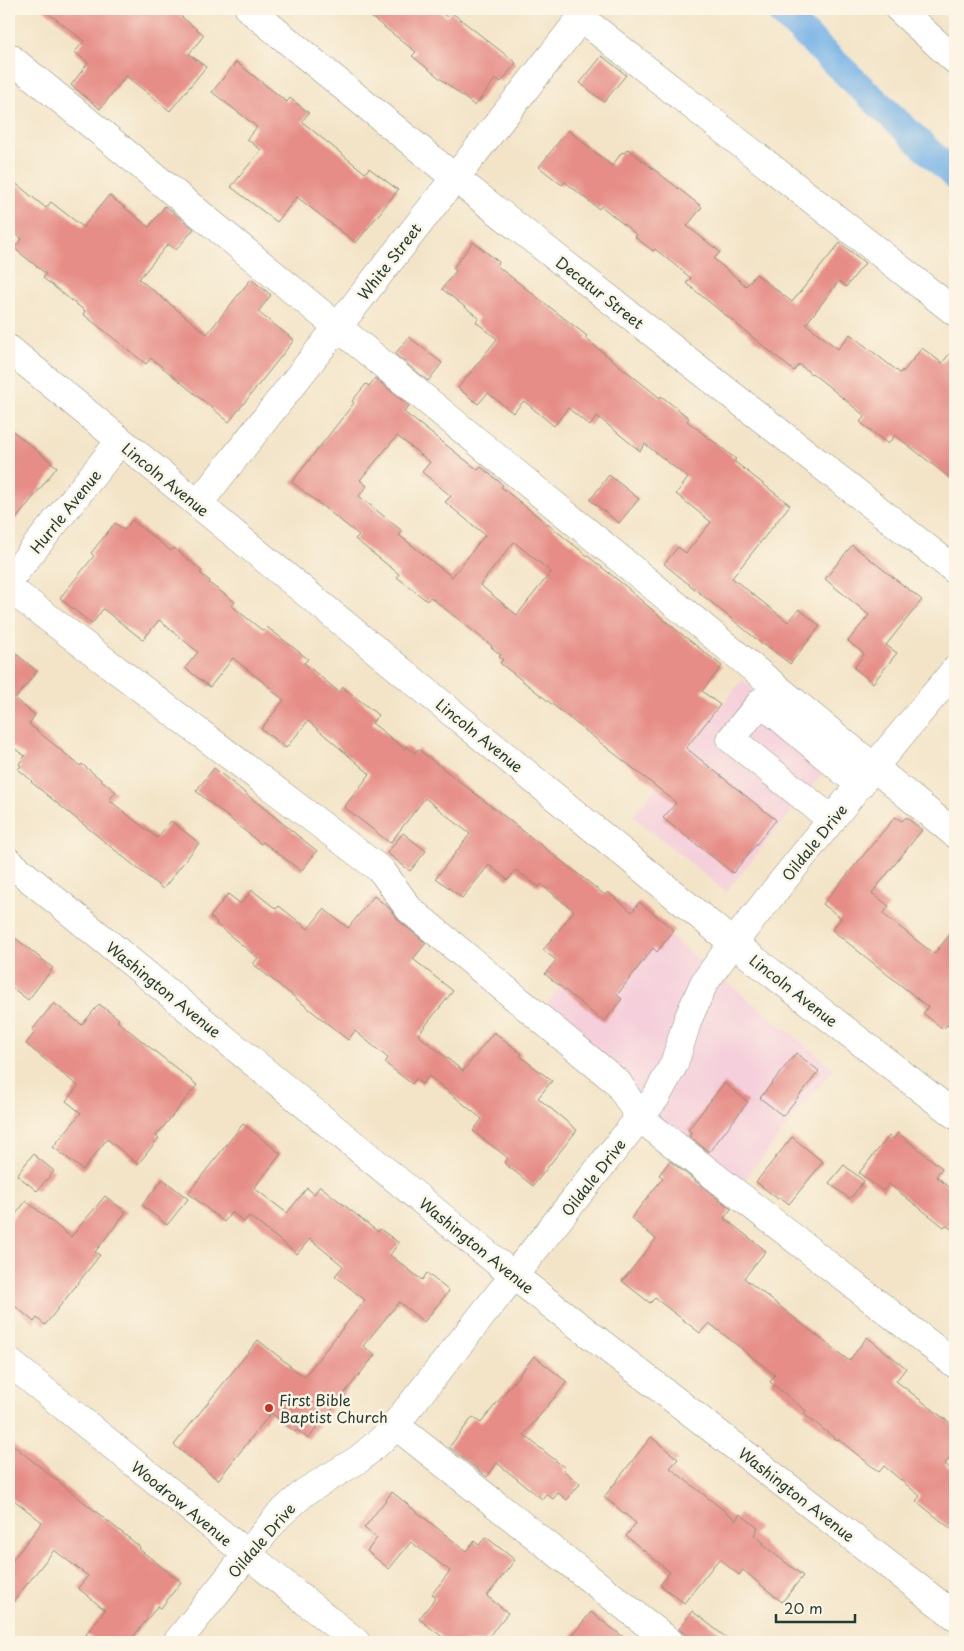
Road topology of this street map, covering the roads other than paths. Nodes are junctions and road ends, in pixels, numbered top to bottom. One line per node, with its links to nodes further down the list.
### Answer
1 (249, 9): 5 (street, Decatur Street)
2 (899, 9): 4 (street)
3 (9, 57): 7 (street)
4 (955, 60)
5 (455, 178): 6 (street, White Street); 7 (street, White Street); 11 (street, Decatur Street)
6 (955, 312)
7 (338, 327): 10 (street, White Street); 15 (street)
8 (9, 349): 9 (street, Lincoln Avenue)
9 (120, 441): 10 (street, Lincoln Avenue); 12 (street, Hurrle Avenue)
10 (198, 504): 19 (street, Lincoln Avenue)
11 (955, 570)
12 (9, 580)
13 (9, 588): 21 (street)
14 (955, 670): 15 (street, Oildale Drive)
15 (867, 776): 16 (street, Oildale Drive); 16 (street); 17 (street)
16 (832, 820): 19 (street, Oildale Drive)
17 (955, 834)
18 (9, 862): 22 (street, Washington Avenue)
19 (734, 943): 20 (street, Lincoln Avenue); 21 (street, Oildale Drive)
20 (955, 1115)
21 (640, 1118): 22 (street, Oildale Drive); 24 (street)
22 (514, 1276): 25 (street, Oildale Drive); 27 (street, Washington Avenue)
23 (9, 1362): 26 (street, Woodrow Avenue)
24 (955, 1364)
25 (395, 1425): 26 (street, Oildale Drive); 30 (street)
26 (246, 1555): 28 (street, Oildale Drive); 29 (street, Woodrow Avenue)
27 (955, 1616)
28 (177, 1642)
29 (356, 1642)
30 (670, 1642)

